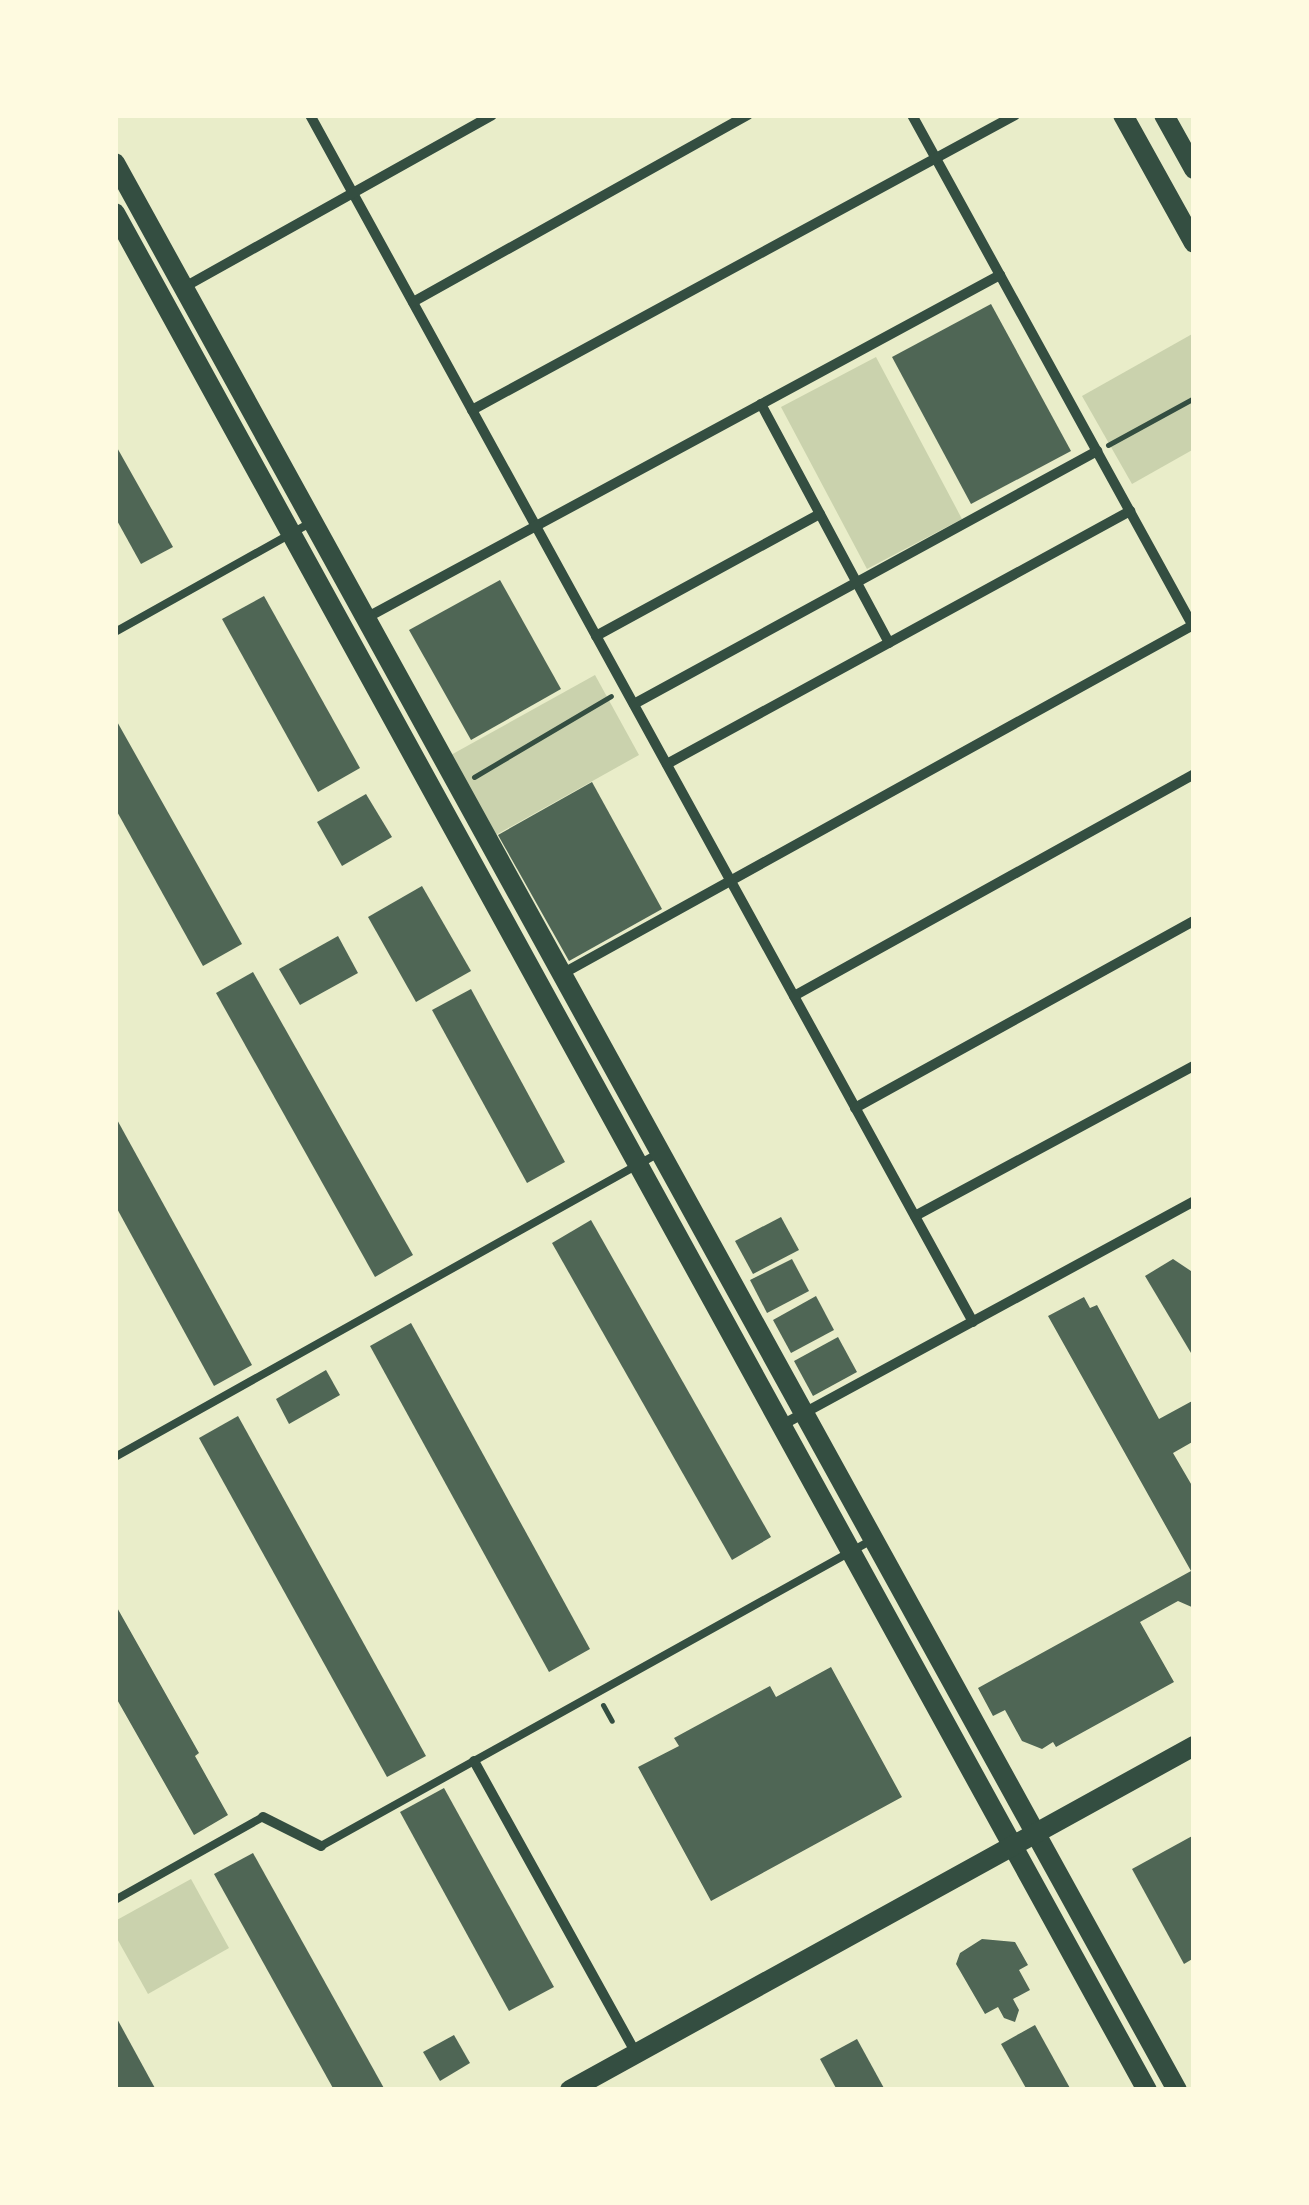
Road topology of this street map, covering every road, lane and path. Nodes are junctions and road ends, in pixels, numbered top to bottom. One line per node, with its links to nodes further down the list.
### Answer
1 (310, 115): 11 (street)
2 (492, 115): 11 (street)
3 (748, 115): 18 (street)
4 (912, 115): 8 (street)
5 (1015, 115): 8 (street)
6 (1123, 115): 14 (main road)
7 (1164, 115): 10 (main road)
8 (936, 158): 15 (street); 21 (street)
9 (115, 162): 12 (main road)
10 (1194, 170)
11 (353, 193): 16 (street); 18 (street)
12 (146, 219): 13 (lane); 16 (main road)
13 (118, 226): 17 (main road)
14 (1194, 243)
15 (1000, 275): 20 (street); 22 (street)
16 (184, 287): 17 (street); 25 (main road)
17 (162, 299): 27 (main road)
18 (413, 302): 21 (street)
19 (1194, 398): 22 (path)
20 (761, 404): 24 (street); 26 (street)
21 (472, 410): 26 (street)
22 (1097, 451): 23 (street); 28 (street)
23 (1130, 511): 30 (street); 33 (street)
24 (820, 514): 28 (street); 32 (street)
25 (313, 522): 27 (lane); 29 (main road)
26 (536, 526): 29 (street); 32 (street)
27 (292, 534): 31 (lane); 46 (main road)
28 (857, 582): 33 (street); 35 (street)
29 (366, 618): 38 (main road)
30 (1193, 627): 39 (street)
31 (115, 632)
32 (596, 636): 34 (street)
33 (889, 643): 36 (street)
34 (624, 687): 35 (street); 38 (path)
35 (634, 704): 36 (street)
36 (666, 764): 39 (street)
37 (1194, 774): 42 (street)
38 (459, 787): 41 (main road)
39 (731, 881): 41 (street); 42 (street)
40 (1194, 921): 44 (street)
41 (562, 974): 45 (main road)
42 (794, 996): 44 (street)
43 (1194, 1066): 48 (street)
44 (855, 1108): 48 (street)
45 (660, 1152): 46 (lane); 50 (main road)
46 (638, 1165): 51 (main road); 52 (lane)
47 (1194, 1202): 49 (street)
48 (915, 1216): 49 (street)
49 (973, 1322): 50 (street)
50 (804, 1413): 51 (street); 53 (main road)
51 (782, 1425): 54 (main road)
52 (115, 1457)
53 (874, 1539): 54 (lane); 58 (main road)
54 (851, 1552): 56 (lane); 60 (main road)
55 (1194, 1746): 58 (main road)
56 (474, 1761): 59 (lane); 62 (street)
57 (263, 1816): 59 (street); 61 (lane)
58 (1036, 1834): 60 (main road); 65 (main road)
59 (321, 1846)
60 (1012, 1846): 62 (main road); 64 (main road)
61 (115, 1900)
62 (636, 2054): 63 (main road)
63 (570, 2090)
64 (1147, 2090)
65 (1176, 2090)

